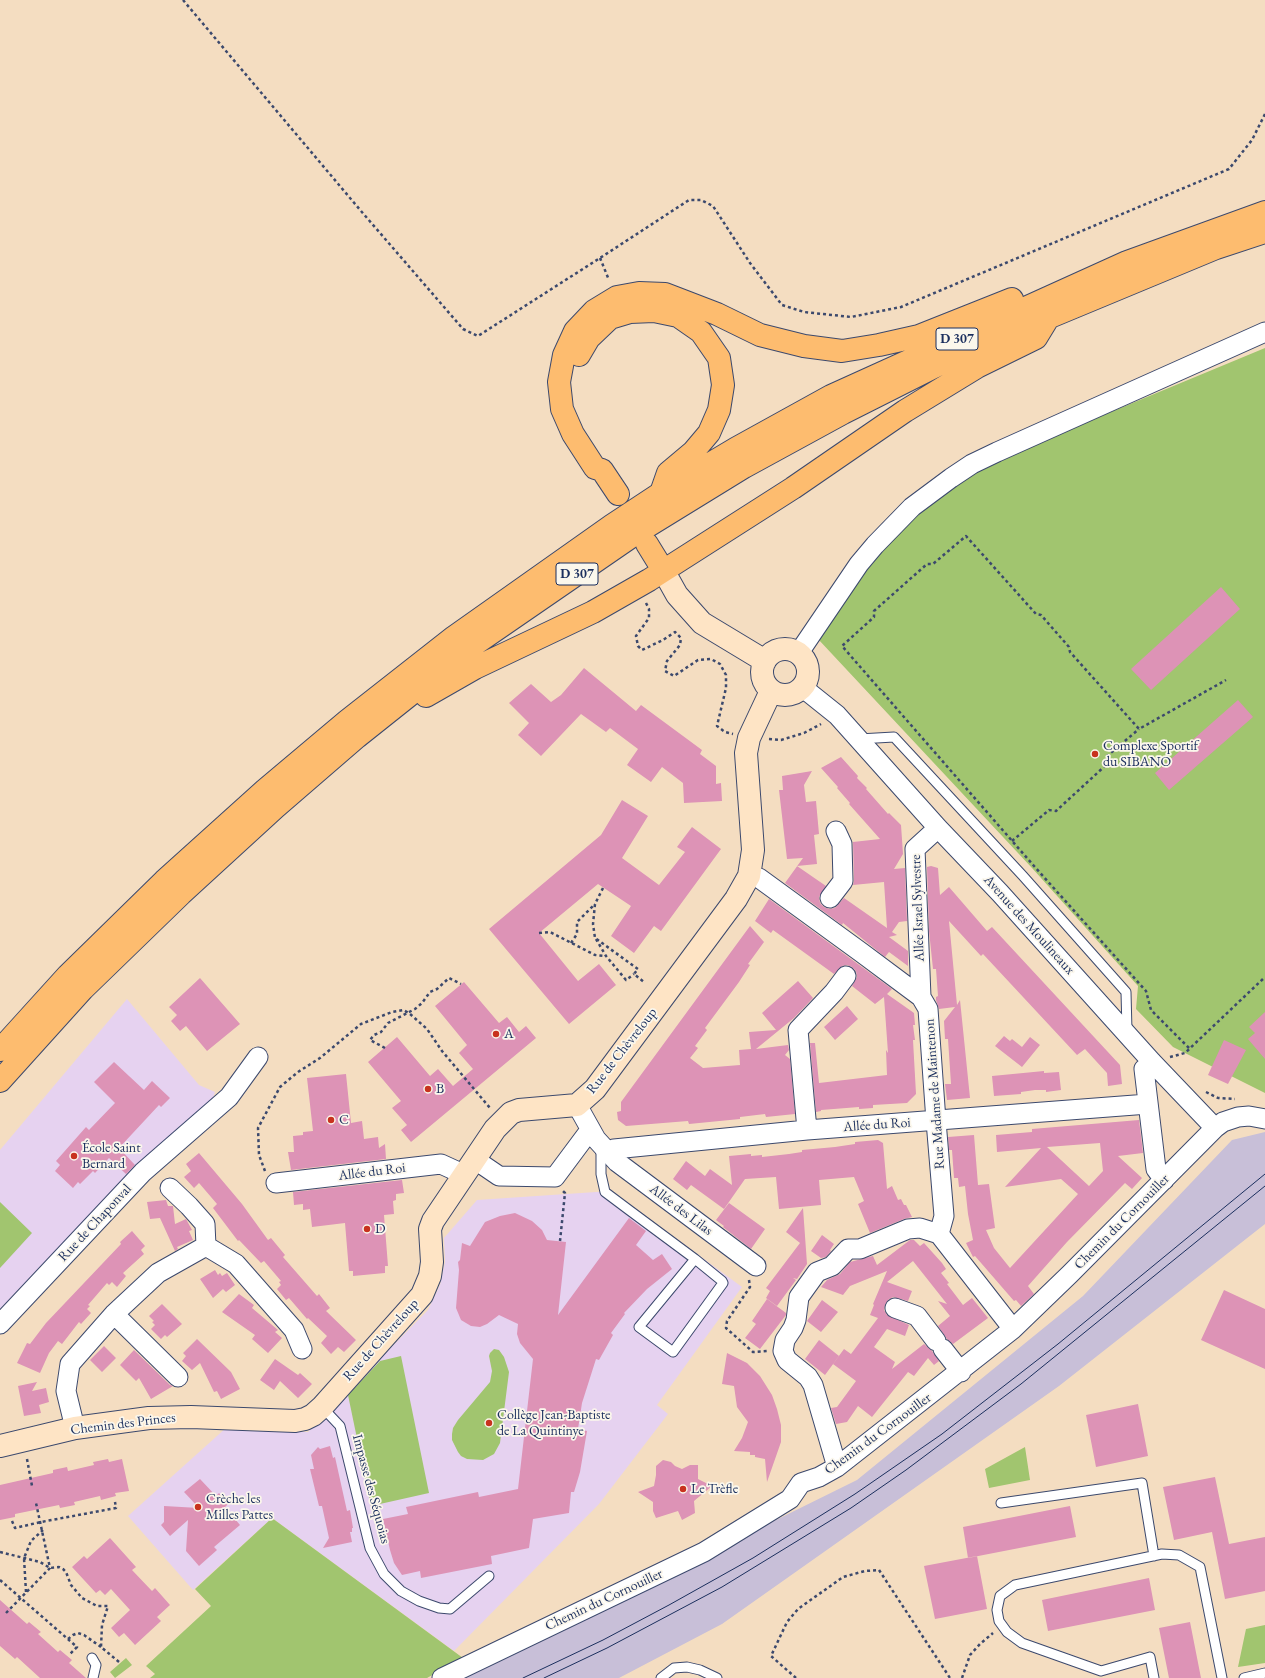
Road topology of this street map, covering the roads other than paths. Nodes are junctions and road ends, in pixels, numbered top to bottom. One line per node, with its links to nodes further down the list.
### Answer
1 (1265, 212): 3 (main road, D 307)
2 (1265, 232): 4 (main road, D 307)
3 (1127, 262): 6 (main road); 7 (main road, D 307)
4 (1050, 316): 10 (main road, D 307); 15 (main road, D 307)
5 (1265, 332): 11 (street)
6 (602, 470): 7 (main road); 8 (main road)
7 (662, 493): 24 (main road, D 307)
8 (618, 494)
9 (648, 544): 10 (main road)
10 (656, 575): 12 (street); 15 (main road)
11 (798, 654): 12 (street); 13 (street)
12 (765, 661): 14 (street)
13 (802, 687): 14 (street); 16 (street, Avenue des Moulineaux)
14 (771, 691): 19 (street, Rue de Chèvreloup)
15 (366, 731): 27 (main road, D 307)
16 (859, 739): 17 (street, Avenue des Moulineaux); 23 (lane)
17 (938, 828): 22 (street, Allée Israel Sylvestre); 23 (street, Avenue des Moulineaux)
18 (836, 831): 20 (street)
19 (749, 876): 20 (street); 29 (street, Rue de Chèvreloup)
20 (823, 908): 21 (street)
21 (854, 965): 22 (street); 33 (street)
22 (921, 997): 31 (street, Rue Madame de Maintenon)
23 (1127, 1034): 26 (street, Avenue des Moulineaux)
24 (0, 1050)
25 (258, 1057): 45 (street, Rue de Chaponval)
26 (1152, 1062): 28 (street); 32 (street, Avenue des Moulineaux)
27 (0, 1081)
28 (1148, 1104): 31 (street, Allée du Roi); 36 (street)
29 (577, 1105): 34 (street, Allée des Lilas); 35 (street, Rue de Chèvreloup)
30 (1265, 1119): 32 (street)
31 (936, 1121): 33 (street, Allée du Roi); 39 (street, Rue Madame de Maintenon)
32 (1215, 1128): 36 (street, Chemin du Cornouiller)
33 (807, 1130): 34 (street, Allée du Roi)
34 (600, 1142): 35 (street, Allée du Roi); 41 (lane); 42 (street, Allée des Lilas)
35 (470, 1167): 37 (street, Allée du Roi); 50 (street, Rue de Chèvreloup)
36 (1164, 1180): 46 (street, Chemin du Cornouiller)
37 (276, 1183)
38 (170, 1188): 40 (street)
39 (939, 1234): 46 (street); 54 (street)
40 (206, 1246): 44 (street); 47 (street)
41 (694, 1260): 41 (lane)
42 (752, 1270)
43 (895, 1308): 48 (street)
44 (114, 1314): 49 (street); 52 (street)
45 (0, 1324)
46 (1014, 1329): 48 (street, Chemin du Cornouiller)
47 (302, 1349)
48 (961, 1372): 54 (street, Chemin du Cornouiller)
49 (178, 1377)
50 (322, 1407): 51 (street, Rue de Chèvreloup); 57 (lane, Impasse des Séquoias)
51 (295, 1421): 52 (street, Chemin des Princes)
52 (75, 1428): 53 (street, Chemin des Princes)
53 (1, 1442)
54 (837, 1467): 62 (street, Chemin du Cornouiller)
55 (1001, 1503): 56 (lane)
56 (1154, 1556): 60 (lane); 66 (lane)
57 (489, 1576)
58 (92, 1658): 61 (lane)
59 (1265, 1673): 67 (lane)
60 (1102, 1674): 65 (lane)
61 (93, 1678)
62 (442, 1678)
63 (661, 1678): 64 (lane)
64 (717, 1678)
65 (1154, 1678)
66 (1222, 1678)
67 (1244, 1678)

